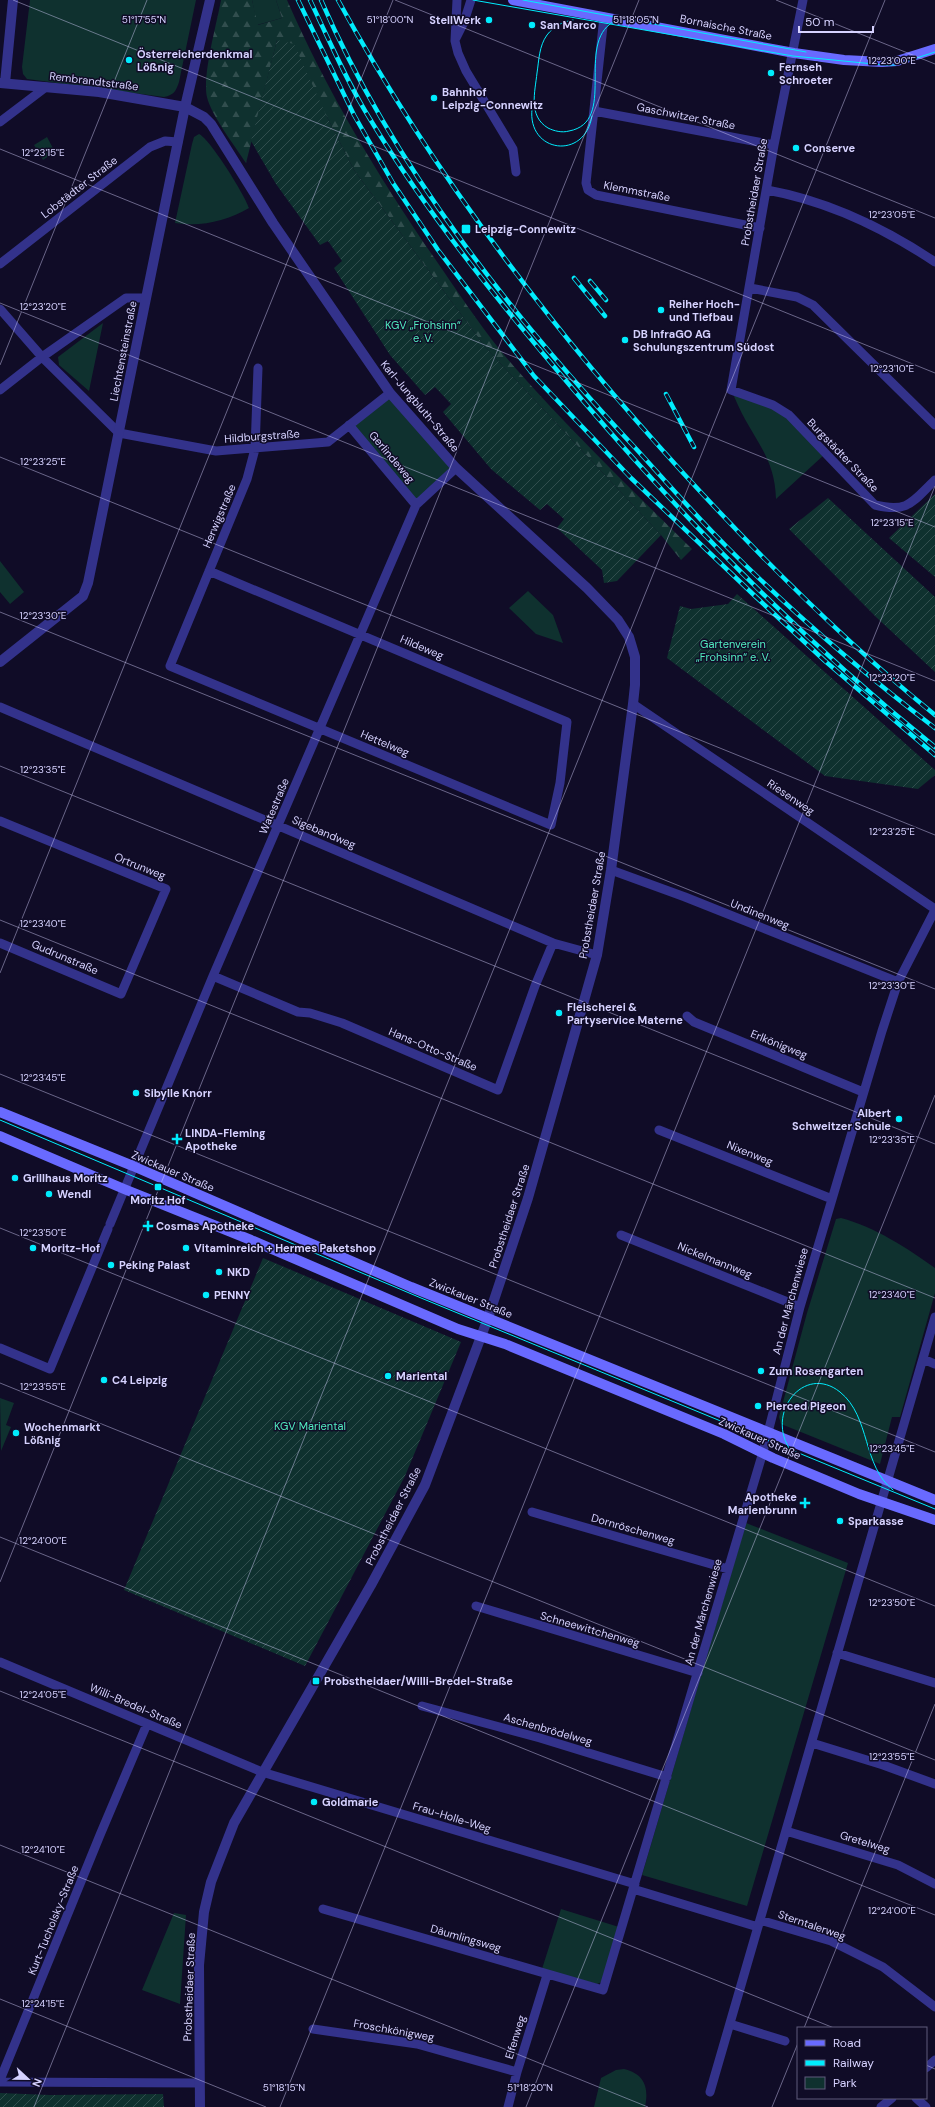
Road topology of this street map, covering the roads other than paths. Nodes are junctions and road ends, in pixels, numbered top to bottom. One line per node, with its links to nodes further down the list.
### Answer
1 (13, 0): 11 (street)
2 (457, 0): 8 (street)
3 (471, 0): 8 (street)
4 (513, 0): 7 (main road, Bornaische Straße)
5 (803, 0): 10 (street, Probstheidaer Straße)
6 (208, 2): 13 (street, Liechtensteinstraße)
7 (604, 17): 10 (main road, Bornaische Straße); 14 (street, Klemmstraße)
8 (455, 41): 18 (street)
9 (935, 49): 10 (main road, Bornaische Straße)
10 (794, 53): 17 (street, Probstheidaer Straße)
11 (3, 83): 12 (street, Rembrandtstraße)
12 (46, 87): 13 (street, Rembrandtstraße); 15 (street)
13 (185, 107): 16 (street, Liechtensteinstraße); 30 (street, Karl-Jungbluth-Straße)
14 (594, 111): 17 (street, Gaschwitzer Straße); 20 (street, Klemmstraße)
15 (0, 122)
16 (178, 142): 22 (street, Lobstädter Straße); 24 (street, Liechtensteinstraße)
17 (774, 145): 19 (street, Probstheidaer Straße)
18 (516, 172)
19 (767, 190): 20 (street, Probstheidaer Straße); 21 (street)
20 (760, 228): 23 (street, Probstheidaer Straße)
21 (935, 262)
22 (0, 264)
23 (750, 288): 29 (street, Probstheidaer Straße); 32 (street)
24 (146, 298): 26 (street); 33 (street, Liechtensteinstraße)
25 (0, 309): 26 (street)
26 (42, 358): 28 (street); 33 (street)
27 (258, 368): 34 (street, Herwigstraße)
28 (0, 390)
29 (731, 390): 36 (street, Burgstädter Straße)
30 (390, 393): 31 (street, Hildburgstraße); 35 (street, Karl-Jungbluth-Straße)
31 (349, 425): 34 (street, Hildburgstraße); 37 (street, Gerlindeweg)
32 (935, 425)
33 (119, 433): 34 (street, Hildburgstraße); 41 (street, Liechtensteinstraße)
34 (255, 449): 38 (street, Herwigstraße)
35 (456, 468): 37 (street, Watestraße); 40 (street, Karl-Jungbluth-Straße)
36 (935, 480)
37 (416, 505): 39 (street, Watestraße)
38 (209, 571): 39 (street, Hildeweg); 42 (street, Herwigstraße)
39 (360, 633): 45 (street, Watestraße); 46 (street, Hildeweg)
40 (635, 657): 43 (street, Probstheidaer Straße)
41 (0, 662)
42 (170, 666): 45 (street, Hettelweg)
43 (633, 704): 49 (street, Probstheidaer Straße); 50 (street, Riesenweg)
44 (0, 707): 48 (street, Sigebandweg)
45 (319, 728): 46 (street, Hettelweg); 48 (street, Watestraße)
46 (560, 783)
47 (0, 821): 56 (street, Ortrunweg)
48 (279, 825): 52 (street, Sigebandweg); 54 (street, Watestraße)
49 (611, 870): 53 (street, Probstheidaer Straße); 55 (street, Undinenweg)
50 (935, 910): 55 (street, An der Märchenwiese)
51 (0, 943): 56 (street, Gudrunstraße)
52 (553, 943): 53 (street, Sigebandweg); 54 (street, Hans-Otto-Straße)
53 (597, 955): 68 (street, Probstheidaer Straße)
54 (213, 976): 62 (street, Watestraße)
55 (898, 982): 58 (street, An der Märchenwiese)
56 (121, 994)
57 (687, 1016): 58 (street, Erlkönigweg)
58 (863, 1092): 64 (street, An der Märchenwiese)
59 (0, 1112): 62 (main road, Zwickauer Straße)
60 (659, 1130): 64 (street, Nixenweg)
61 (0, 1136): 63 (main road, Zwickauer Straße)
62 (133, 1166): 63 (street, Watestraße); 68 (main road, Zwickauer Straße)
63 (124, 1189): 69 (main road, Zwickauer Straße); 70 (street, Watestraße)
64 (832, 1199): 66 (street, An der Märchenwiese)
65 (621, 1235): 66 (street, Nickelmannweg)
66 (800, 1307): 73 (street, An der Märchenwiese)
67 (935, 1317): 71 (street)
68 (488, 1318): 69 (street, Probstheidaer Straße); 73 (main road, Zwickauer Straße)
69 (480, 1337): 74 (main road, Zwickauer Straße); 89 (street, Probstheidaer Straße)
70 (0, 1348)
71 (923, 1359): 72 (street); 75 (street)
72 (935, 1364)
73 (768, 1433): 74 (street, An der Märchenwiese); 75 (main road, Zwickauer Straße)
74 (763, 1452): 77 (main road, Zwickauer Straße); 80 (street, An der Märchenwiese)
75 (888, 1480): 76 (main road, Zwickauer Straße); 77 (street)
76 (935, 1500)
77 (881, 1502): 79 (main road, Zwickauer Straße); 82 (street)
78 (532, 1512): 80 (street, Dornröschenweg)
79 (935, 1520)
80 (728, 1569): 84 (street, An der Märchenwiese)
81 (476, 1606): 84 (street, Schneewittchenweg)
82 (837, 1653): 85 (street); 88 (street)
83 (0, 1662): 87 (street, Willi-Bredel-Straße)
84 (698, 1673): 90 (street, An der Märchenwiese)
85 (935, 1683)
86 (422, 1706): 90 (street, Aschenbrödelweg)
87 (147, 1724): 89 (street, Willi-Bredel-Straße); 106 (street, Kurt-Tucholsky-Straße)
88 (812, 1743): 91 (street); 92 (street)
89 (262, 1772): 94 (street, Frau-Holle-Weg); 107 (street, Probstheidaer Straße)
90 (667, 1777): 94 (street, An der Märchenwiese)
91 (935, 1784)
92 (786, 1831): 93 (street, Gretelweg); 96 (street)
93 (935, 1884)
94 (634, 1886): 96 (street); 98 (street, An der Märchenwiese)
95 (323, 1909): 97 (street, Däumlingsweg)
96 (759, 1924): 99 (street, Sterntalerweg); 100 (street)
97 (547, 1974): 98 (street, Däumlingsweg); 105 (street, Elfenweg)
98 (603, 1990)
99 (935, 2007)
100 (730, 2024): 102 (street); 108 (street)
101 (313, 2029): 105 (street, Froschkönigweg)
102 (785, 2041)
103 (935, 2060): 104 (street)
104 (927, 2067)
105 (517, 2072): 112 (street, Elfenweg)
106 (0, 2081): 107 (street)
107 (200, 2083): 111 (street, Probstheidaer Straße)
108 (710, 2092)
109 (891, 2099): 113 (street)
110 (917, 2099): 114 (street)
111 (200, 2107)
112 (508, 2107)
113 (881, 2107)
114 (926, 2107)

